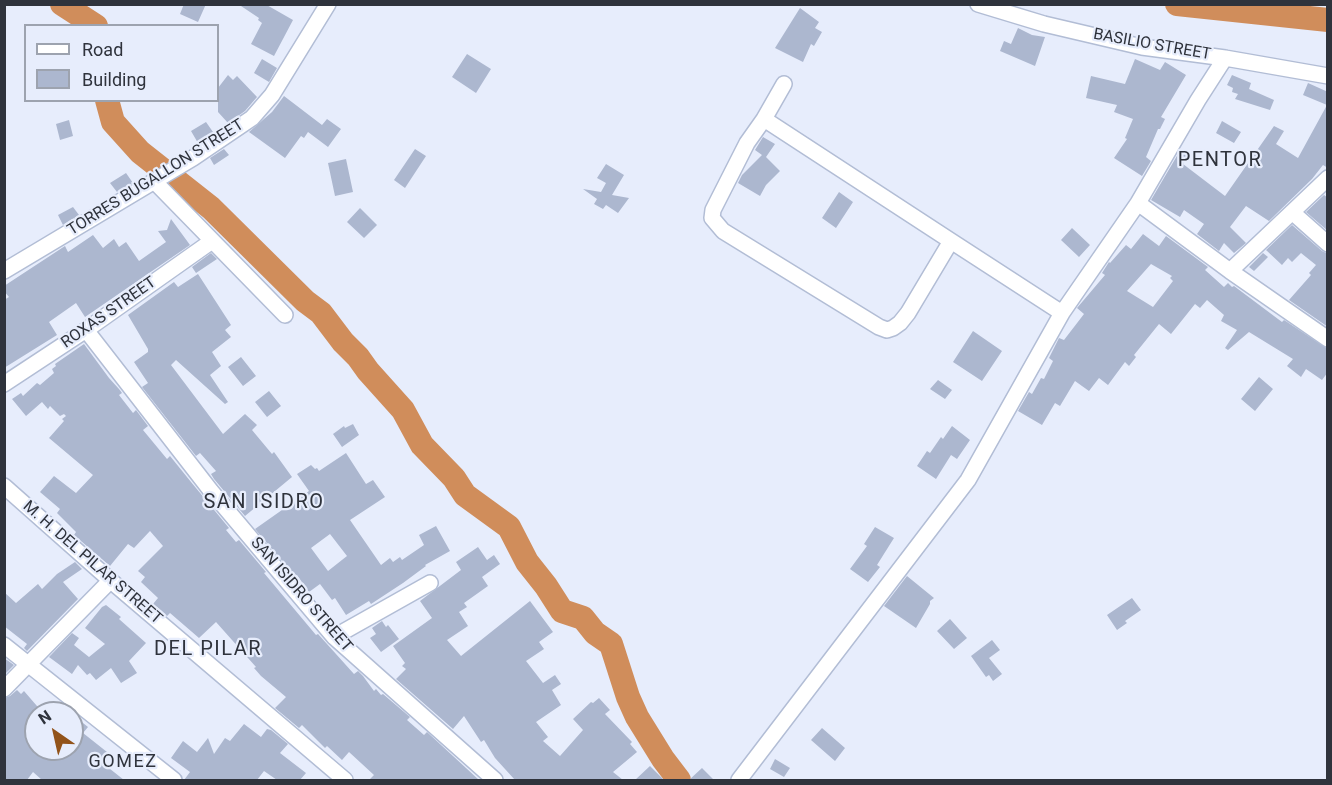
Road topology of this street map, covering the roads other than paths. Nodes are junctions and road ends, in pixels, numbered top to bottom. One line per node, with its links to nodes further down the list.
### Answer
1 (328, 4): 8 (street, TORRES BUGALLON STREET)
2 (978, 4): 3 (street, BASILIO STREET)
3 (1225, 58): 4 (street, BASILIO STREET); 9 (street)
4 (1328, 76)
5 (784, 84): 6 (street)
6 (764, 119): 12 (street); 12 (street)
7 (1328, 178): 10 (street)
8 (156, 180): 11 (street); 14 (street, TORRES BUGALLON STREET)
9 (1138, 203): 15 (street); 16 (street)
10 (1292, 212): 13 (street); 15 (street)
11 (212, 241): 17 (street); 18 (street, ROXAS STREET)
12 (951, 241): 16 (street)
13 (1328, 244)
14 (4, 271)
15 (1230, 271): 19 (street)
16 (1062, 313): 31 (street)
17 (285, 315)
18 (86, 330): 20 (street, ROXAS STREET); 24 (street, SAN ISIDRO STREET)
19 (1328, 339)
20 (4, 384)
21 (4, 486): 22 (street, M. H. DEL PILAR STREET)
22 (110, 581): 26 (street); 29 (street, M. H. DEL PILAR STREET)
23 (430, 583): 24 (street)
24 (334, 637): 30 (street, SAN ISIDRO STREET)
25 (4, 645): 26 (street)
26 (27, 663): 27 (street); 28 (street)
27 (4, 689)
28 (174, 780)
29 (345, 780)
30 (495, 780)
31 (739, 780)

